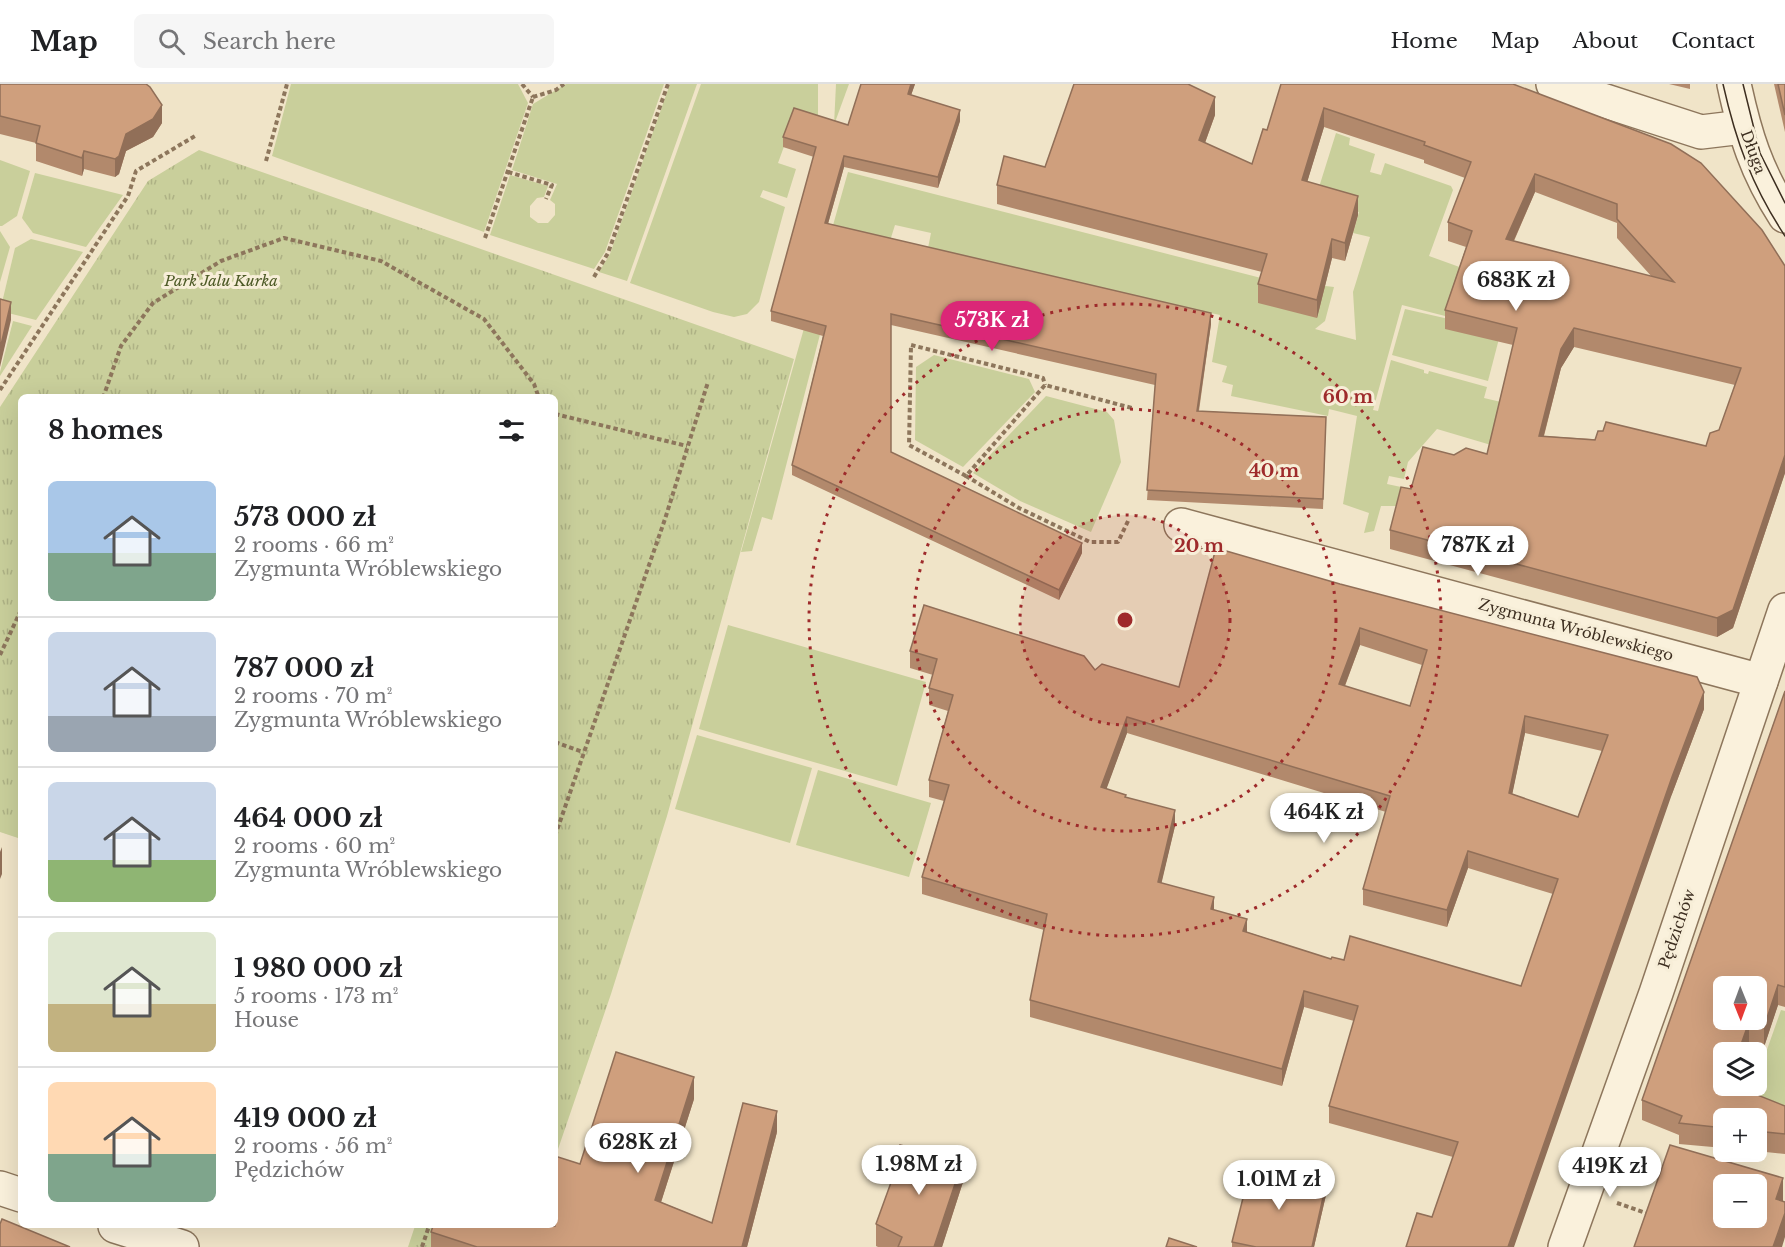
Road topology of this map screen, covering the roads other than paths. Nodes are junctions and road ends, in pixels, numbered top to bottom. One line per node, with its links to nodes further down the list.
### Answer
1 (1553, 84): 3 (street)
2 (1734, 84): 3 (street, Długa)
3 (1743, 127): 4 (street, Długa)
4 (1785, 216)
5 (1181, 525): 7 (street, Zygmunta Wróblewskiego)
6 (1785, 610): 7 (street, Pędzichów)
7 (1761, 681): 12 (street, Pędzichów)
8 (0, 1188): 9 (street)
9 (18, 1193)
10 (133, 1236): 11 (street)
11 (182, 1247)
12 (1566, 1247)

